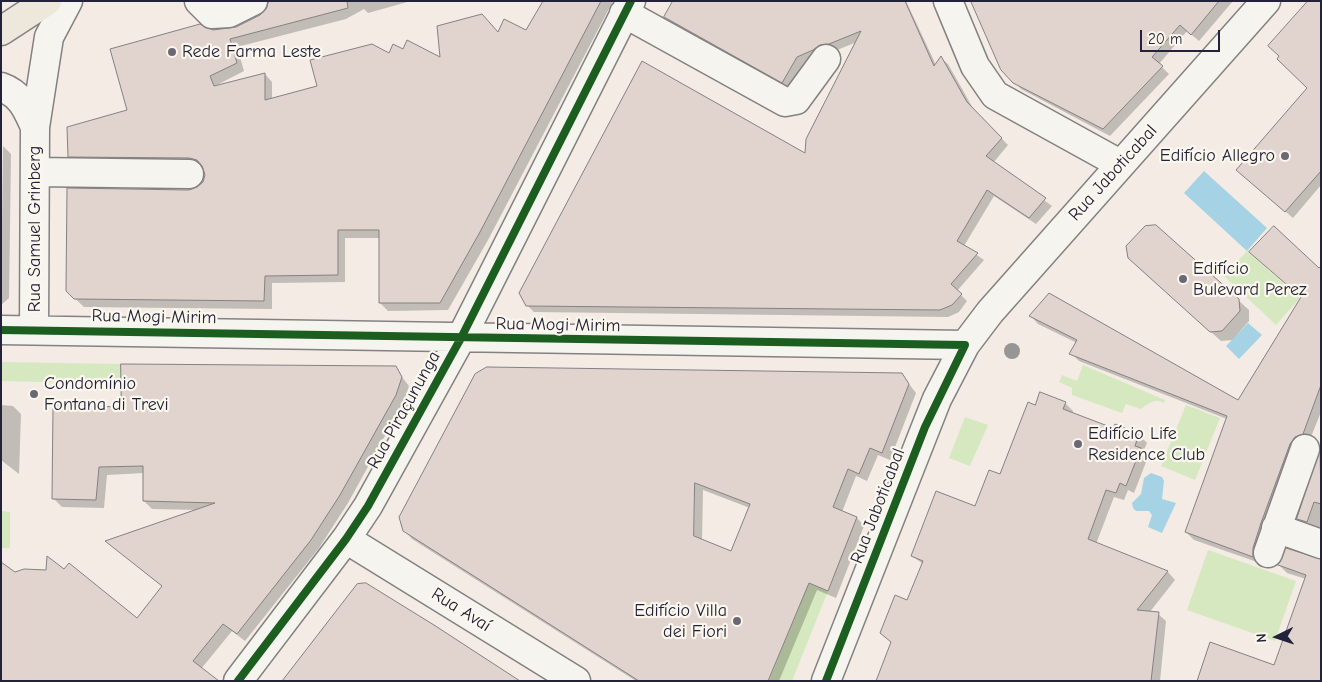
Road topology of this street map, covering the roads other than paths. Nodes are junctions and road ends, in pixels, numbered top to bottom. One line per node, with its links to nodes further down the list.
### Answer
1 (47, 1): 8 (highway)
2 (68, 1): 11 (street, Rua Samuel Grinberg)
3 (199, 1): 4 (street)
4 (252, 1)
5 (948, 1): 12 (street)
6 (1266, 1): 12 (street, Rua Jaboticabal)
7 (628, 7): 9 (street); 17 (street, Rua Piraçununga)
8 (1, 31)
9 (826, 59)
10 (1, 87): 11 (street, Rua Samuel Grinberg)
11 (35, 127): 13 (street, Rua Samuel Grinberg)
12 (1120, 164): 18 (street, Rua Jaboticabal)
13 (35, 172): 14 (street); 16 (street, Rua Samuel Grinberg)
14 (189, 174)
15 (1, 330): 16 (street, Rua Mogi Mirim)
16 (34, 330): 17 (street, Rua Mogi Mirim)
17 (461, 338): 18 (street, Rua Mogi Mirim); 20 (street, Rua Piraçununga)
18 (965, 345): 24 (street, Rua Jaboticabal)
19 (1305, 449): 21 (street)
20 (346, 539): 22 (street, Rua Piraçununga); 23 (street, Rua Avaí)
21 (1321, 544)
22 (238, 681)
23 (576, 681)
24 (826, 681)

